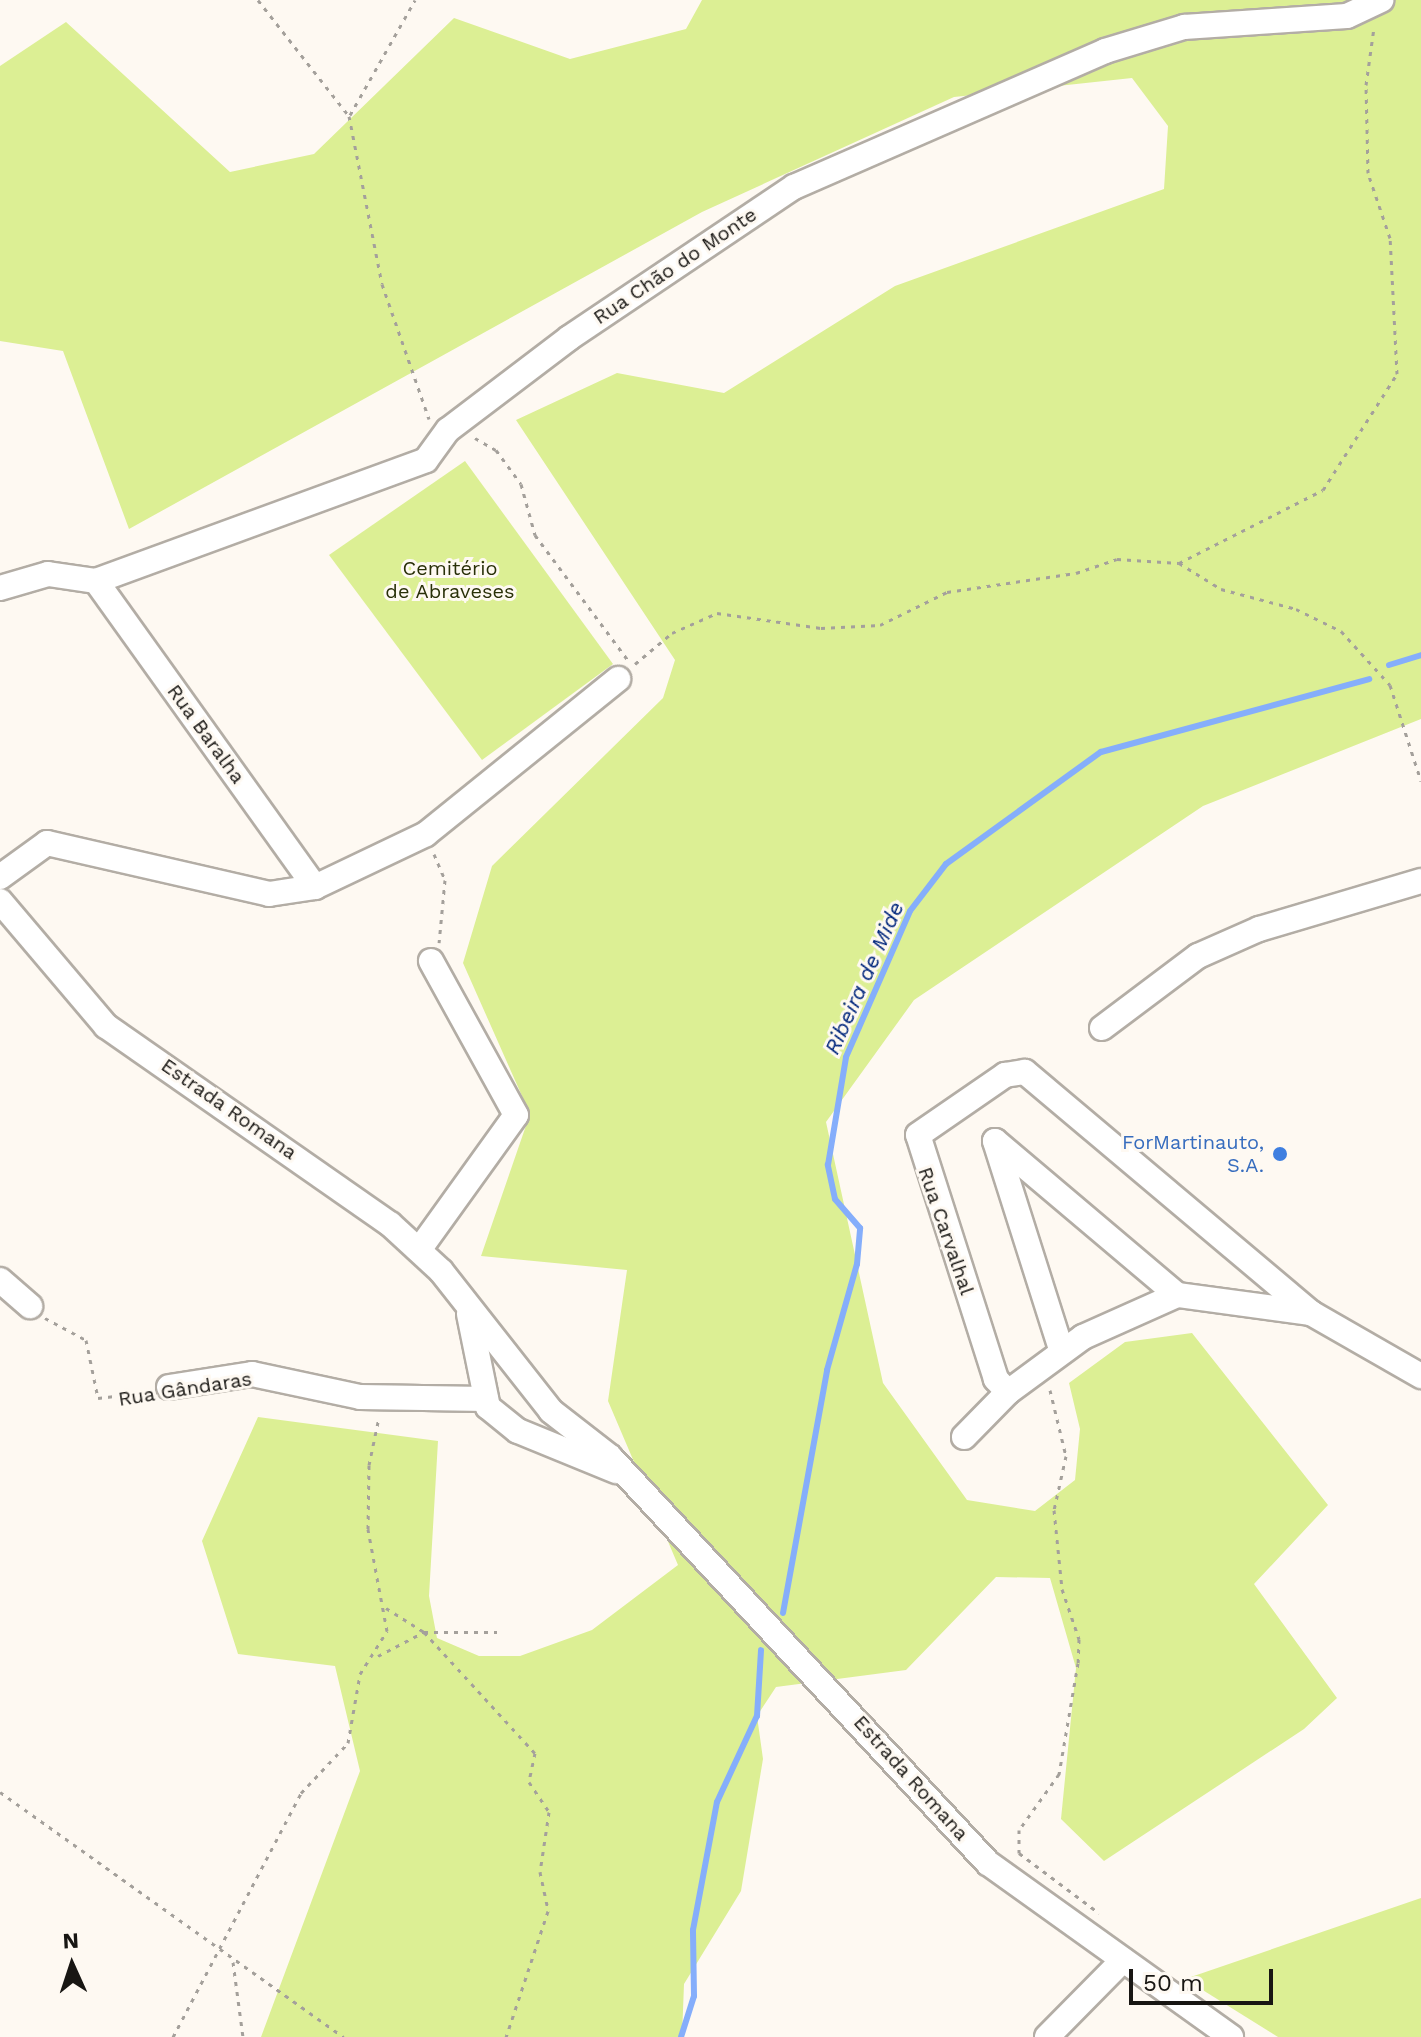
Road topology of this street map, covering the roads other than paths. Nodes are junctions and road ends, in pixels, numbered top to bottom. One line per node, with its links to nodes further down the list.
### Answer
1 (1379, 4): 2 (street, Rua Chão do Monte)
2 (96, 581): 3 (street, Rua Chão do Monte); 7 (street, Rua Baralha)
3 (0, 588)
4 (625, 672): 7 (street)
5 (0, 877): 7 (street)
6 (1421, 881): 10 (street)
7 (315, 887)
8 (0, 901): 11 (street, Estrada Romana)
9 (431, 961): 11 (street)
10 (1102, 1028)
11 (419, 1250): 15 (street, Estrada Romana)
12 (0, 1280): 14 (street)
13 (1177, 1295): 16 (street); 17 (street); 17 (street)
14 (30, 1306)
15 (468, 1308): 21 (street, Estrada Romana); 23 (street, Estrada Romana)
16 (1311, 1313): 18 (street); 20 (street, Rua Carvalhal)
17 (1053, 1358): 20 (street)
18 (1421, 1376)
19 (169, 1387): 21 (street, Rua Gândaras)
20 (1008, 1392): 22 (street)
21 (486, 1399): 23 (street, Estrada Romana)
22 (964, 1437)
23 (629, 1477): 24 (street, Estrada Romana)
24 (1123, 1960): 25 (street); 26 (street, Estrada Romana)
25 (1047, 2037)
26 (1231, 2037)

